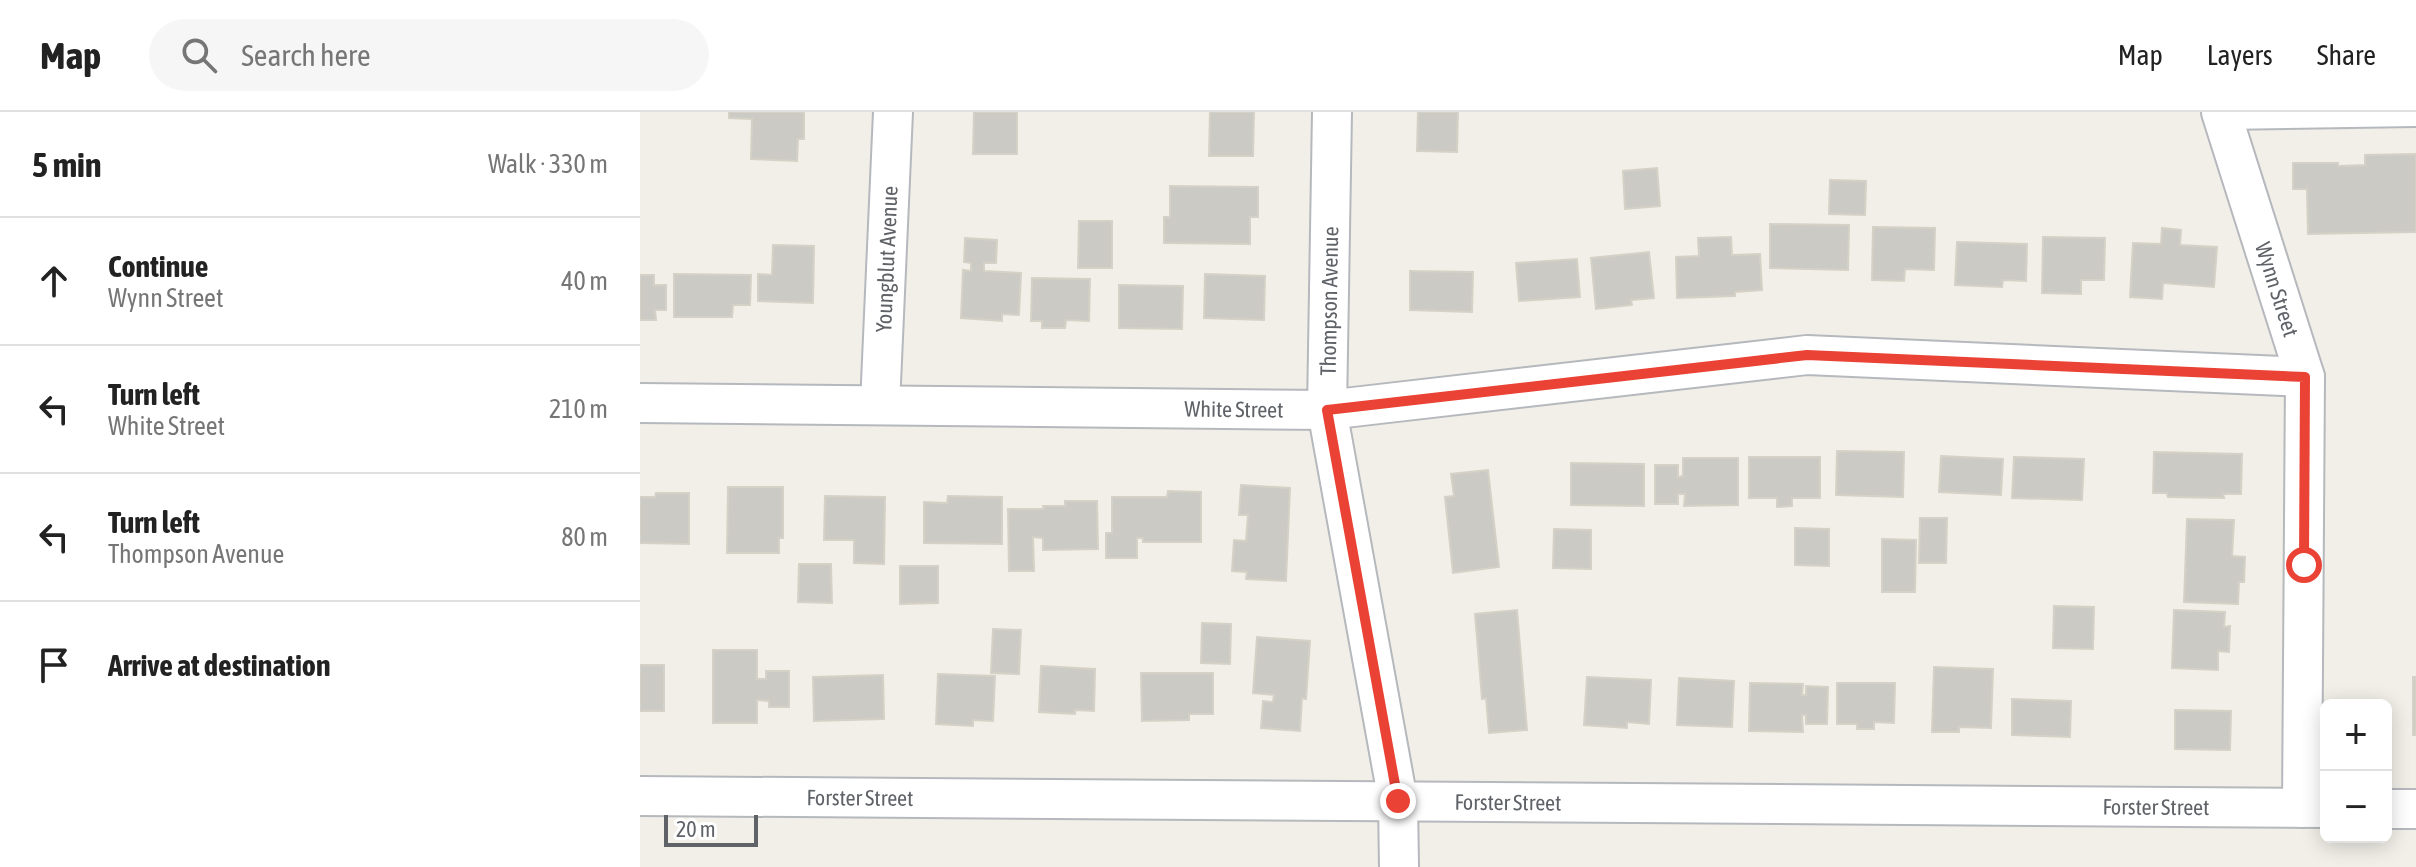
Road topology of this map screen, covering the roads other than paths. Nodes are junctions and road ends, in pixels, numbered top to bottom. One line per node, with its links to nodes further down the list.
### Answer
1 (893, 112): 7 (street, Youngblut Avenue)
2 (1332, 112): 8 (street, Thompson Avenue)
3 (2222, 116): 4 (lane); 5 (street, Wynn Street)
4 (2416, 117)
5 (2305, 377): 8 (street, White Street); 11 (street, Wynn Street)
6 (640, 403): 7 (street, White Street)
7 (880, 405): 8 (street, White Street)
8 (1327, 410): 10 (street, Thompson Avenue)
9 (640, 796): 10 (street, Forster Street)
10 (1398, 801): 11 (street, Forster Street); 14 (street, Thompson Avenue)
11 (2314, 808)
12 (2392, 809): 13 (street)
13 (2416, 809)
14 (1399, 867)

